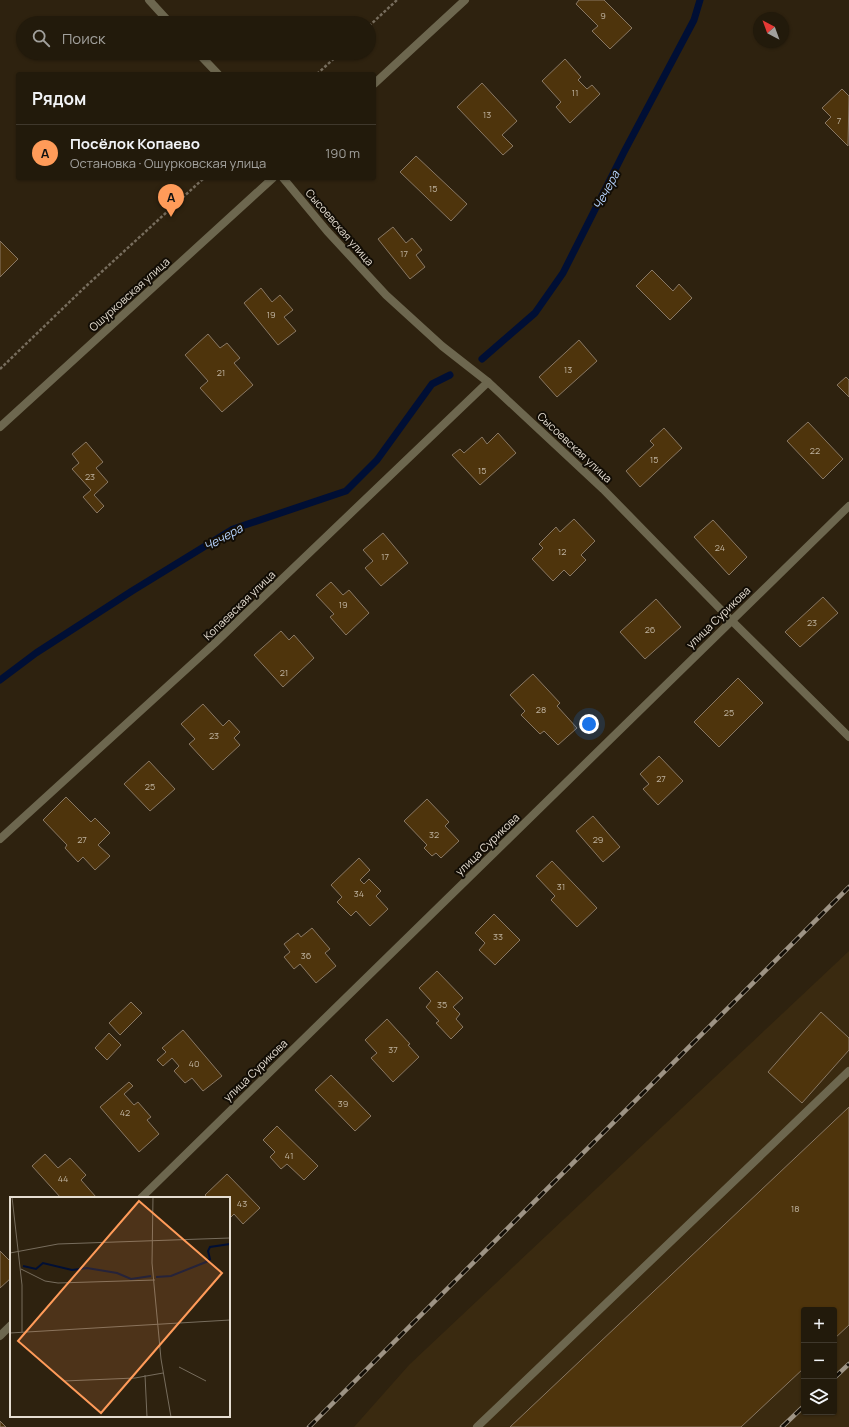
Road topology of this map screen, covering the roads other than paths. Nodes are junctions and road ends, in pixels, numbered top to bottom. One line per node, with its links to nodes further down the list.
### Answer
1 (149, 0): 3 (street)
2 (465, 0): 6 (street)
3 (164, 16)
4 (205, 60): 5 (street)
5 (216, 72)
6 (376, 82)
7 (270, 180): 10 (street, Ошурковская улица)
8 (285, 180): 9 (street, Сысоевская улица)
9 (488, 382): 12 (street, Сысоевская улица); 14 (street, Копаевская улица)
10 (0, 427)
11 (849, 506): 12 (street, улица Сурикова)
12 (731, 620): 13 (street, Сысоевская улица); 16 (street, улица Сурикова)
13 (849, 737)
14 (0, 839)
15 (849, 1071): 19 (street)
16 (142, 1197)
17 (10, 1326): 18 (street)
18 (0, 1336)
19 (477, 1427)

